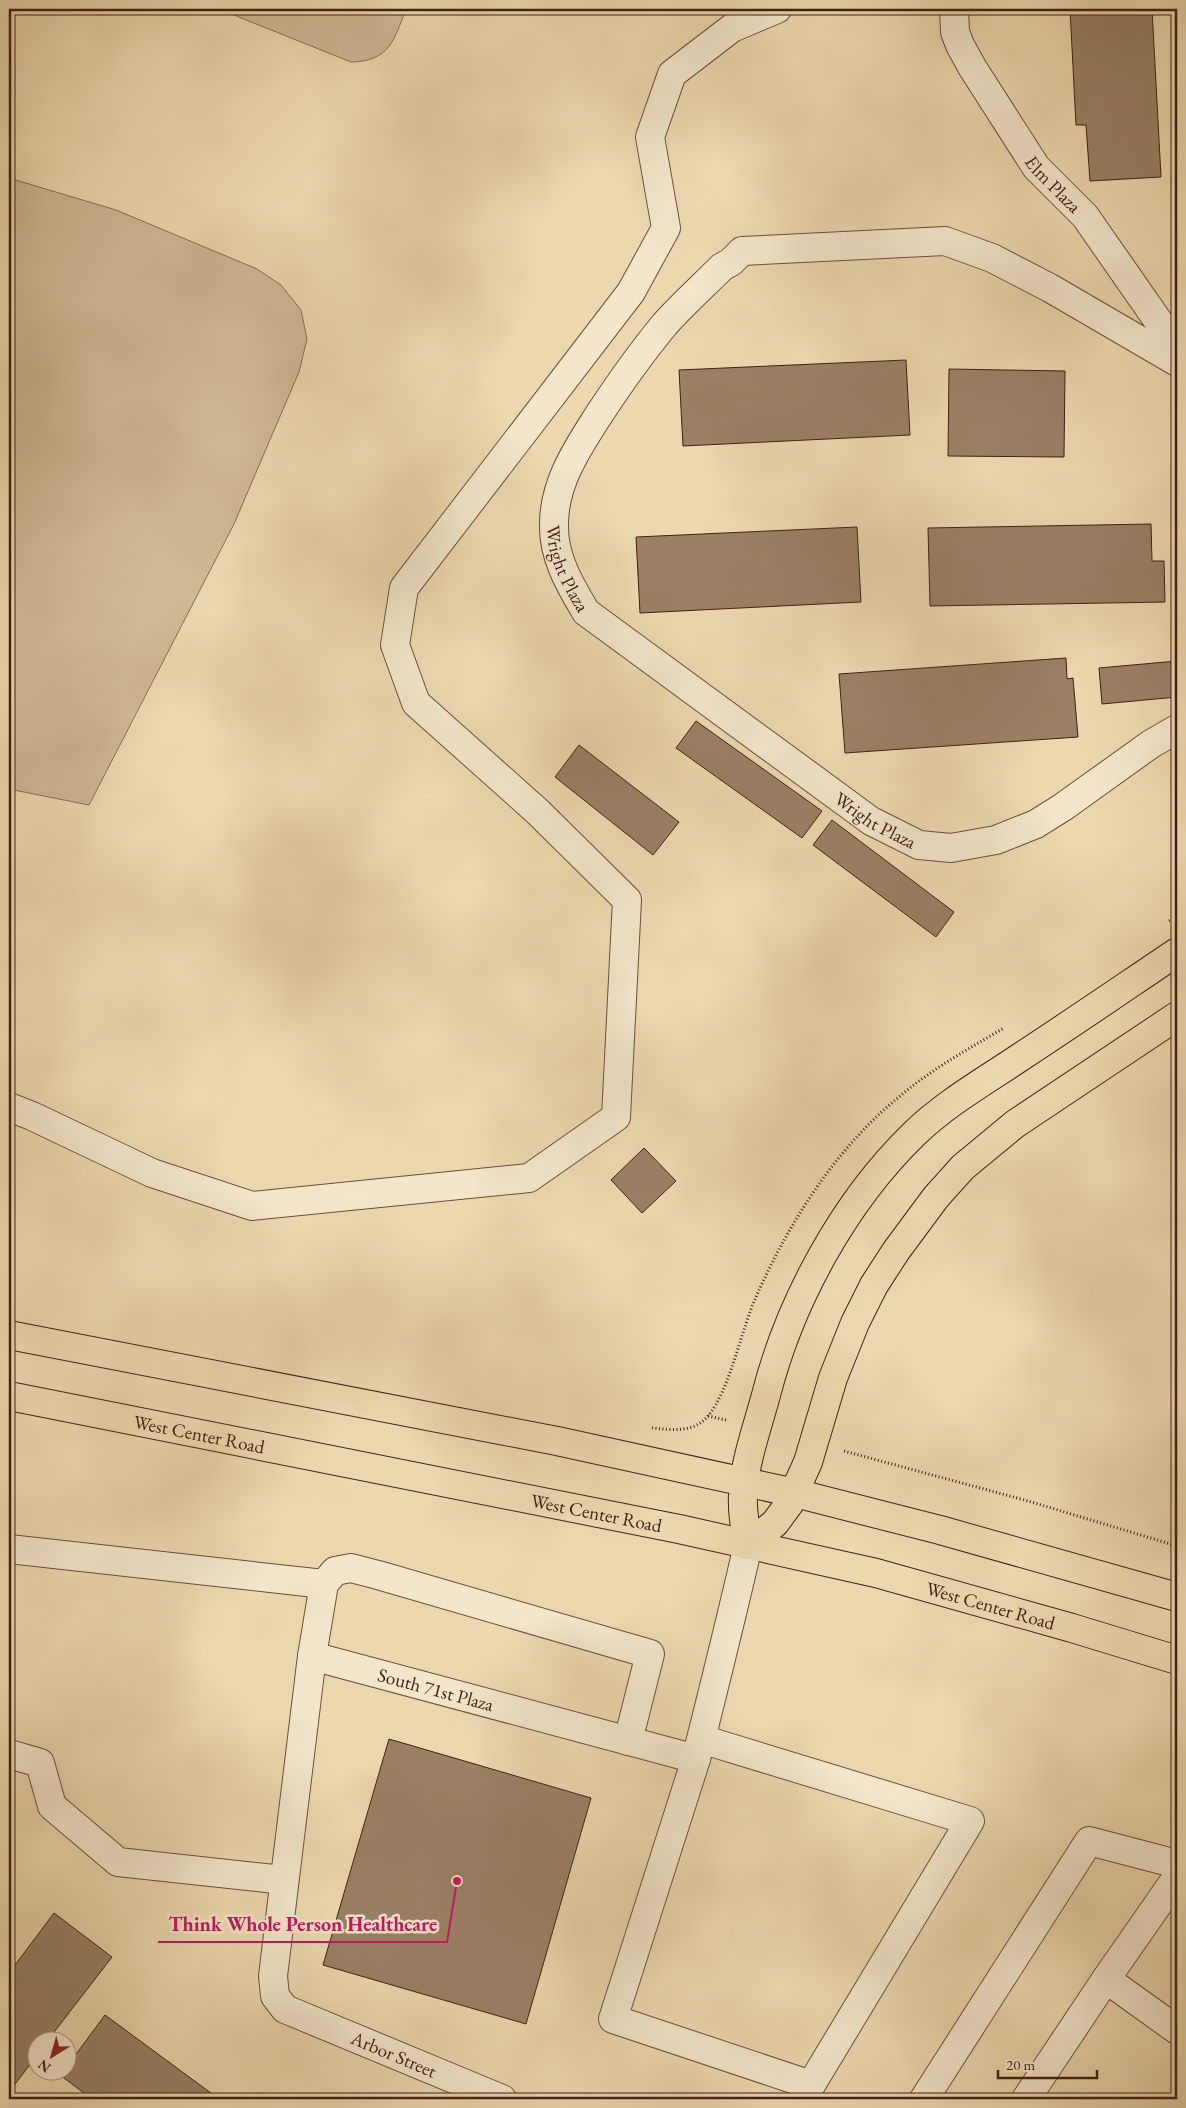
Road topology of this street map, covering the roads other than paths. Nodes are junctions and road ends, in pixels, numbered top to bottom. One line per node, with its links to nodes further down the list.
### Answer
1 (777, 9): 8 (street)
2 (954, 9): 3 (street, Elm Plaza)
3 (1177, 348)
4 (1177, 362): 5 (street, Wright Plaza)
5 (1177, 729)
6 (1177, 952): 11 (main road)
7 (1177, 1016): 12 (main road)
8 (9, 1107)
9 (9, 1335): 11 (main road)
10 (9, 1396): 13 (main road, West Center Road)
11 (744, 1482): 12 (main road); 13 (main road)
12 (795, 1493): 13 (main road); 16 (main road)
13 (748, 1544): 18 (main road, West Center Road); 20 (street)
14 (9, 1549): 15 (street)
15 (324, 1584): 17 (street); 19 (street)
16 (1177, 1597)
17 (312, 1656): 19 (street, South 71st Plaza); 24 (street)
18 (1177, 1660)
19 (628, 1740): 20 (street, South 71st Plaza)
20 (699, 1749): 27 (street); 27 (street, South 71st Plaza)
21 (9, 1754): 24 (street)
22 (1177, 1864): 29 (street)
23 (1177, 1877): 25 (street)
24 (284, 1880): 28 (street, Arbor Street)
25 (1106, 1979): 26 (street); 30 (street)
26 (1177, 2030)
27 (807, 2092)
28 (489, 2097)
29 (924, 2099)
30 (1026, 2099)

